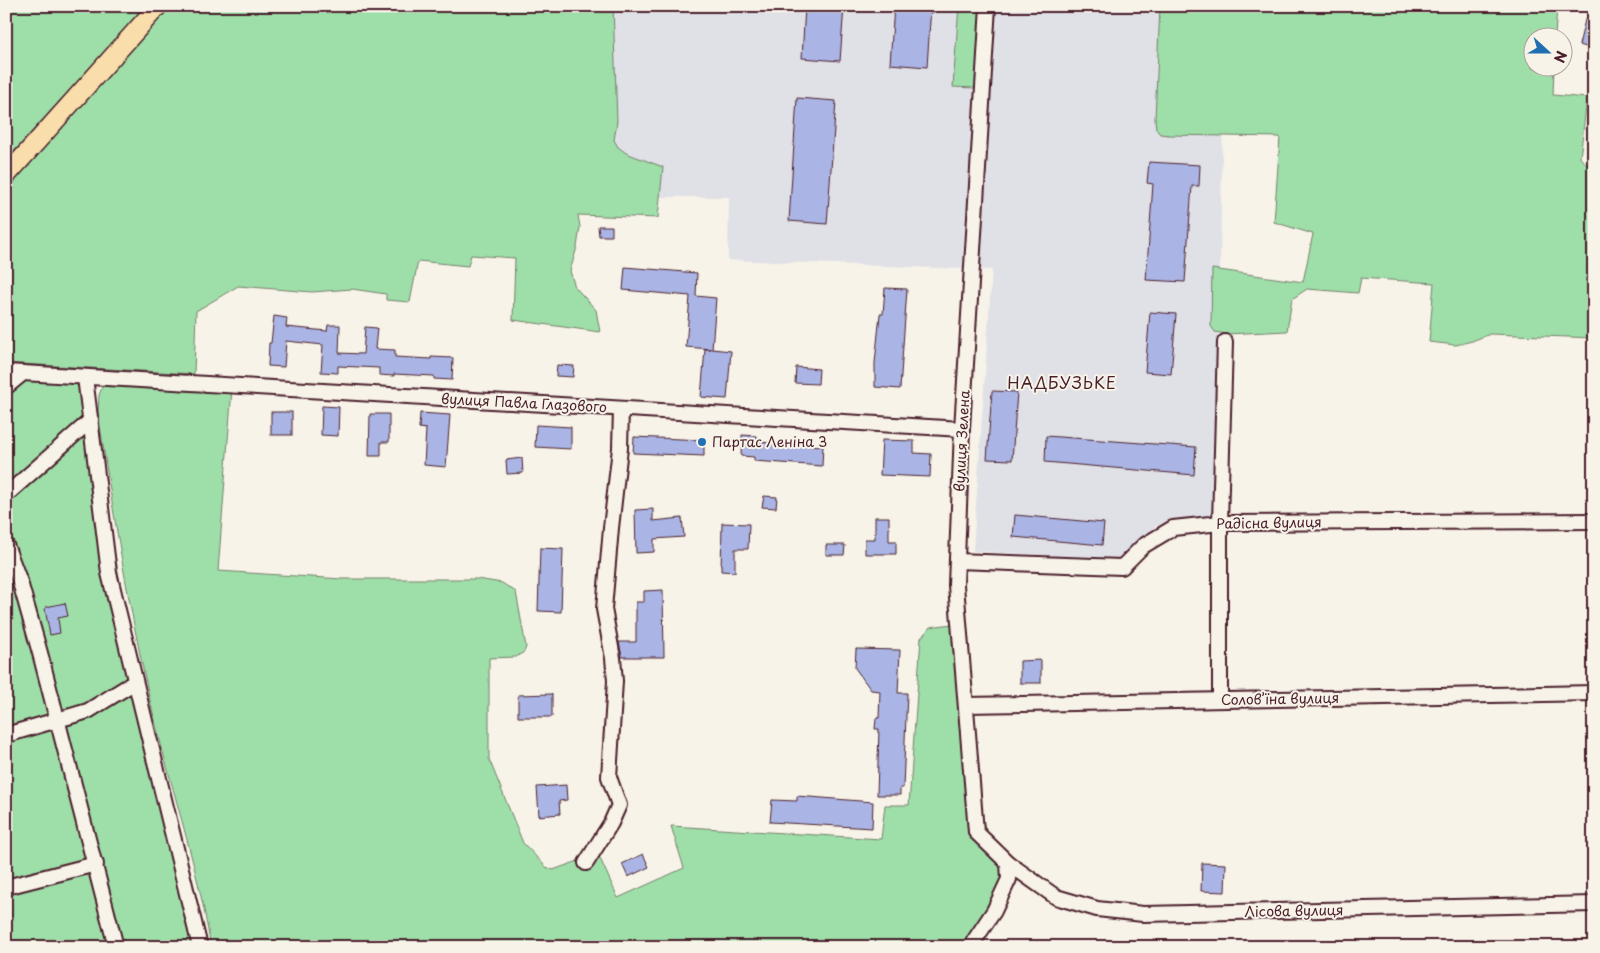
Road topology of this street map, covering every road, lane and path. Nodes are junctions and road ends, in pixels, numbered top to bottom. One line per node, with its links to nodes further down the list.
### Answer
1 (158, 6): 3 (main road)
2 (988, 6): 11 (street, вулиця Зелена)
3 (6, 176)
4 (1225, 342): 14 (street)
5 (6, 372): 6 (street, вулиця Павла Глазового)
6 (23, 373): 7 (street, вулиця Павла Глазового); 8 (street)
7 (86, 377): 9 (street, вулиця Павла Глазового); 10 (street)
8 (6, 387)
9 (621, 409): 11 (street, вулиця Павла Глазового); 23 (street)
10 (91, 420): 12 (street); 17 (street)
11 (962, 429): 16 (street, вулиця Зелена)
12 (6, 495)
13 (1594, 521): 14 (street, Радісна вулиця)
14 (1220, 523): 16 (street, Радісна вулиця); 19 (street)
15 (6, 545): 21 (street)
16 (958, 561): 20 (street, вулиця Зелена)
17 (135, 682): 21 (street); 29 (street)
18 (1594, 693): 19 (street, Соловʼїна вулиця)
19 (1220, 700): 20 (street, Соловʼїна вулиця)
20 (966, 705): 24 (street, вулиця Зелена)
21 (59, 720): 22 (street); 25 (street)
22 (6, 735)
23 (586, 863)
24 (1008, 863): 27 (street, Лісова вулиця); 30 (street)
25 (96, 864): 26 (street); 28 (street)
26 (6, 887)
27 (1594, 904)
28 (116, 947)
29 (200, 947)
30 (970, 947)

